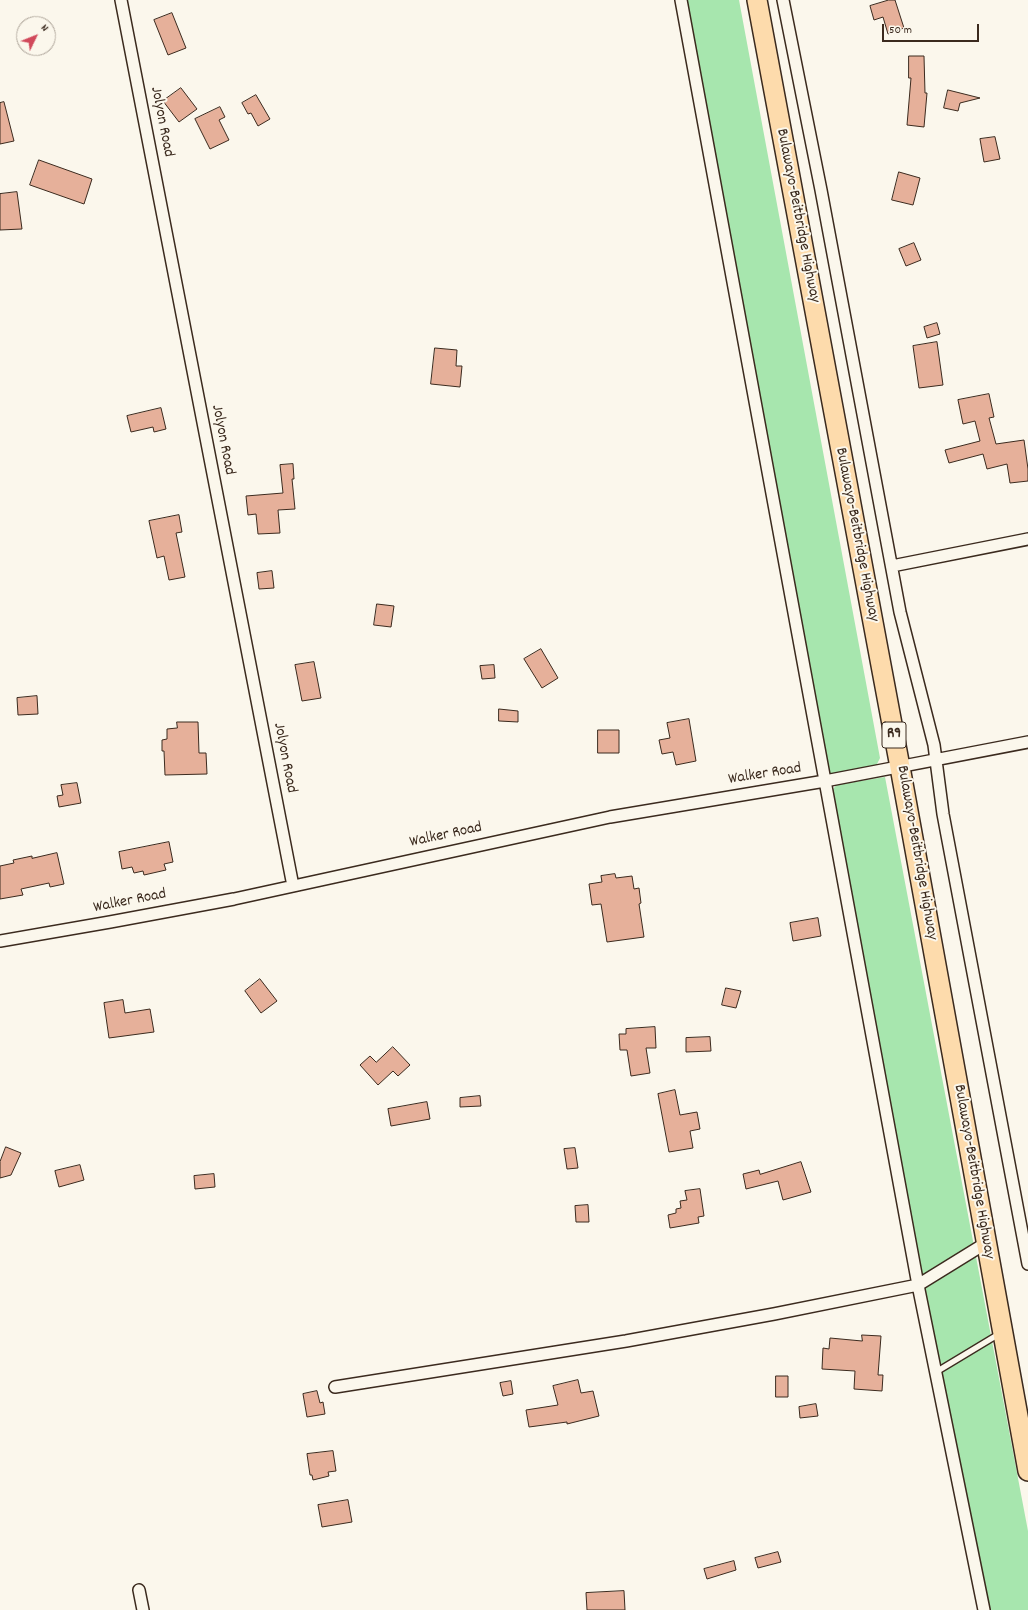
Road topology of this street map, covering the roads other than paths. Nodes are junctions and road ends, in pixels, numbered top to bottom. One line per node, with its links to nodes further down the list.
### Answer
1 (121, 0): 11 (street, Jolyon Road)
2 (681, 0): 10 (street)
3 (756, 0): 9 (highway, Bulawayo-Beitbridge Highway / R9)
4 (782, 0): 6 (street)
5 (1028, 539): 6 (street)
6 (892, 566): 8 (street)
7 (1028, 742): 8 (street, Walker Road)
8 (936, 760): 9 (street, Walker Road); 14 (street)
9 (900, 767): 10 (street, Walker Road); 13 (highway, Bulawayo-Beitbridge Highway / R9)
10 (825, 781): 11 (street, Walker Road); 15 (street)
11 (293, 886): 12 (street, Walker Road)
12 (0, 941)
13 (986, 1244): 15 (street); 16 (highway, Bulawayo-Beitbridge Highway / R9)
14 (1028, 1264)
15 (918, 1285): 17 (street); 18 (street)
16 (1003, 1332): 17 (lane); 19 (highway, Bulawayo-Beitbridge Highway / R9)
17 (936, 1372): 22 (street)
18 (335, 1387)
19 (1028, 1471)
20 (139, 1590): 21 (street)
21 (143, 1610)
22 (984, 1610)

